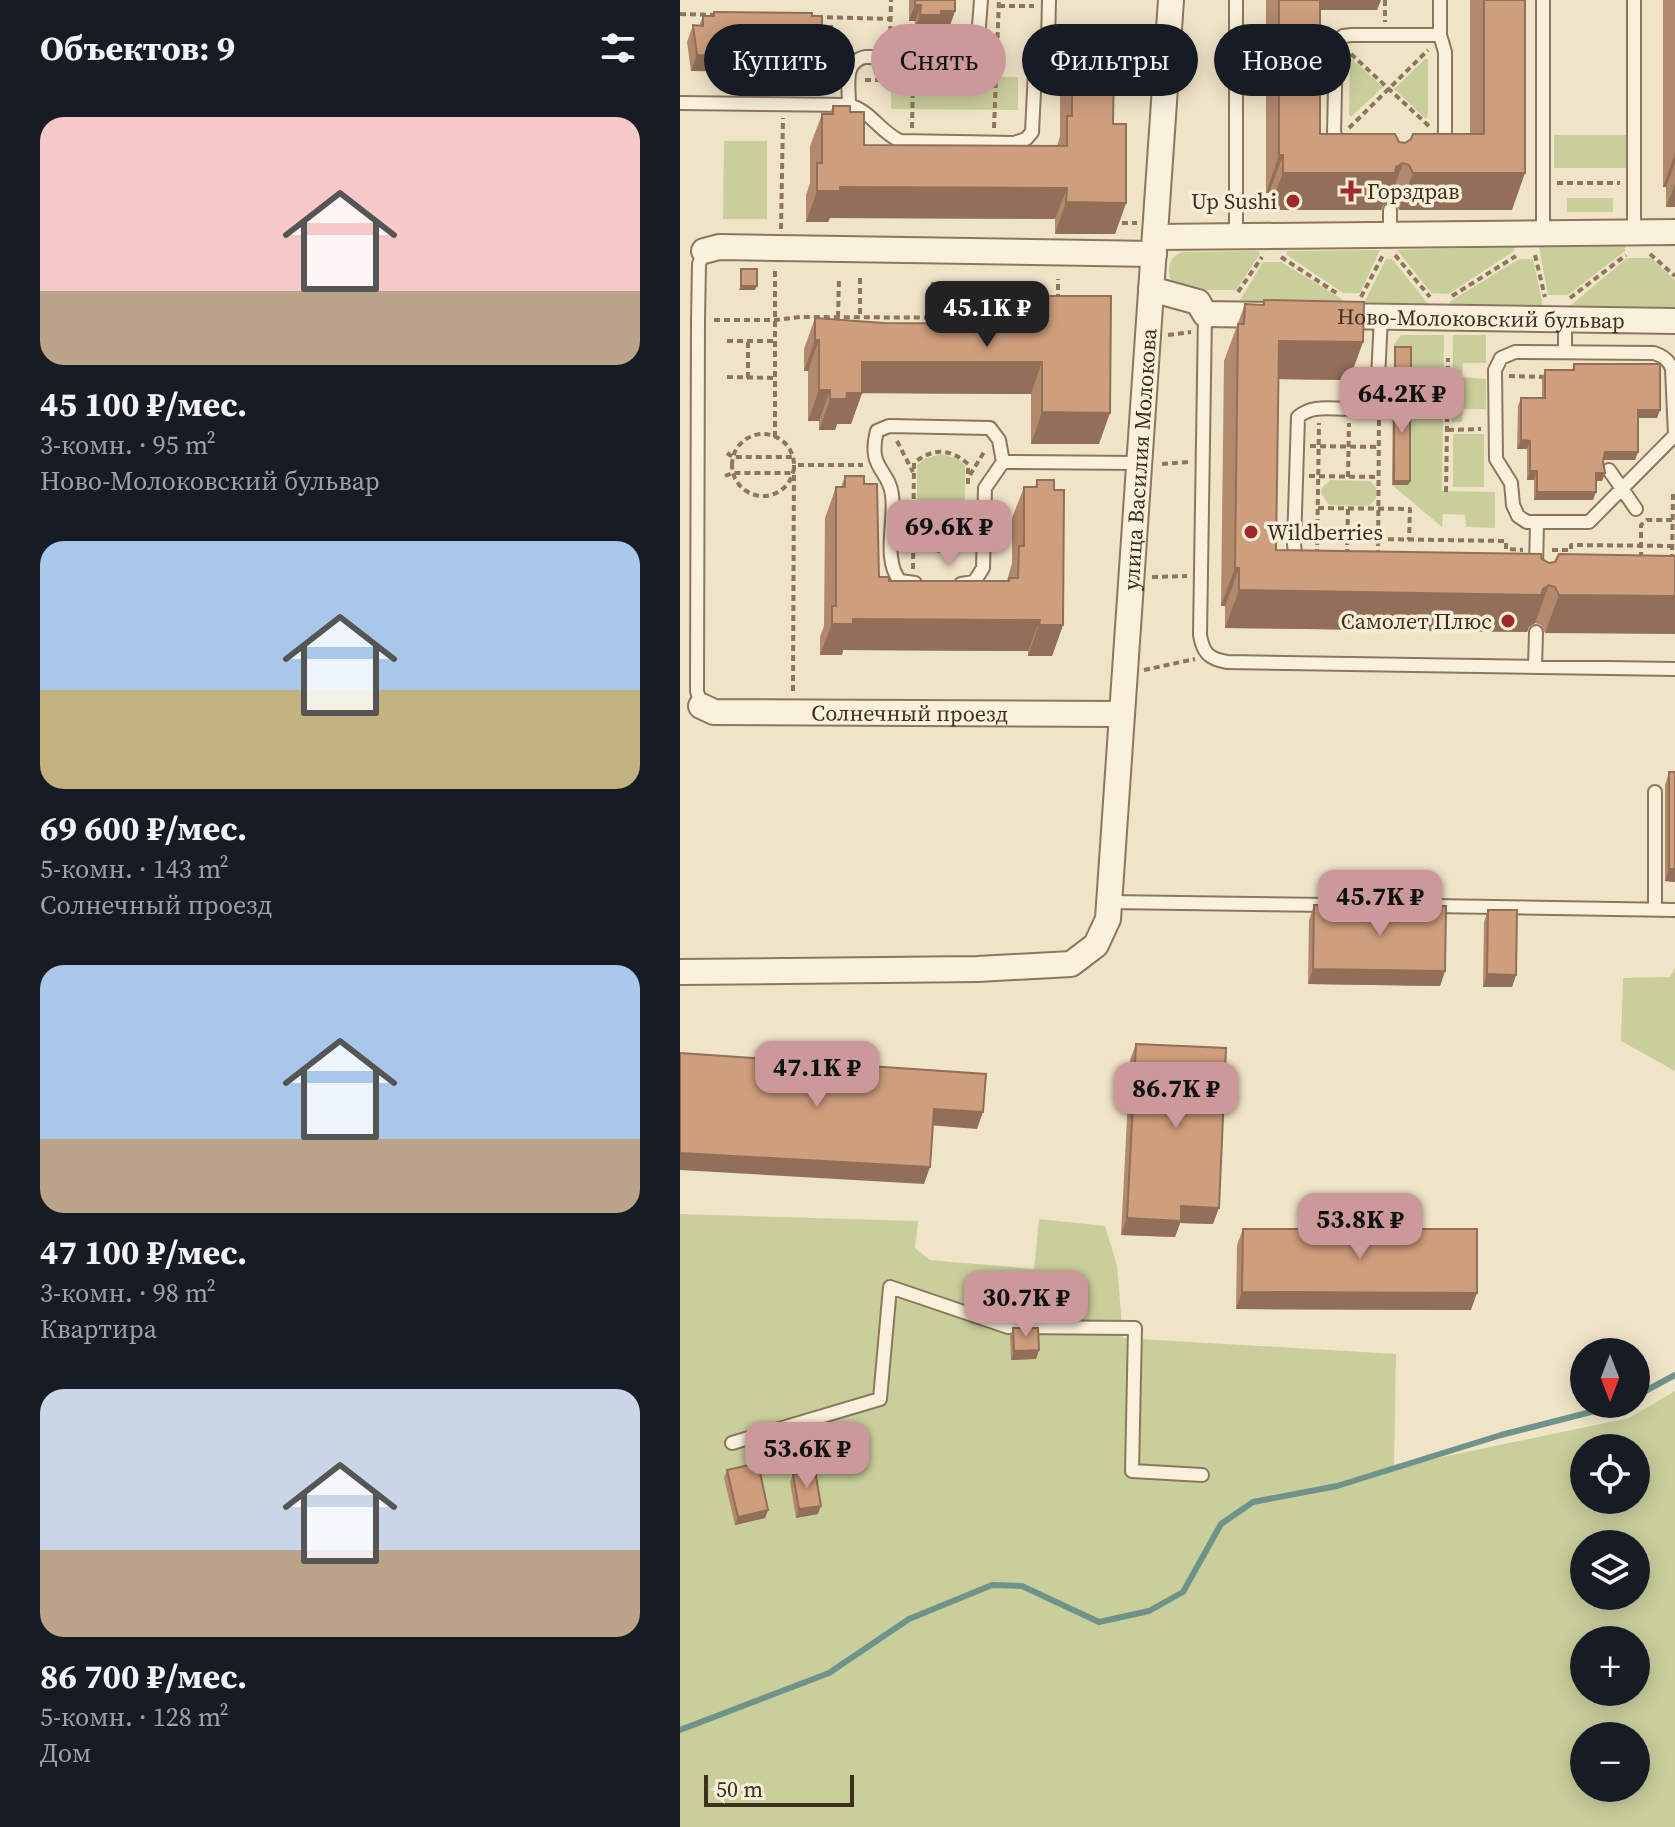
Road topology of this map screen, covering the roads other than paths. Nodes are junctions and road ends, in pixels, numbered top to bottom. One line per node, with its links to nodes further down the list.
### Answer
1 (1171, 0): 9 (street, улица Василия Молокова)
2 (1236, 0): 19 (lane)
3 (1440, 0): 10 (lane)
4 (1543, 0): 18 (lane)
5 (1634, 0): 21 (lane)
6 (981, 3): 14 (lane)
7 (1049, 3): 8 (lane)
8 (1048, 24)
9 (1169, 24)
10 (1441, 36): 15 (lane); 16 (lane)
11 (1034, 96): 14 (lane)
12 (1164, 96): 20 (street, улица Василия Молокова)
13 (680, 103): 14 (lane)
14 (849, 105)
15 (1349, 149)
16 (1425, 149)
17 (1675, 232): 21 (street)
18 (1543, 233): 19 (street); 21 (street)
19 (1236, 236): 20 (street)
20 (1154, 246): 22 (street); 23 (street, улица Василия Молокова)
21 (1634, 246)
22 (704, 251): 44 (lane)
23 (1151, 289): 27 (street, Ново-Молоковский бульвар); 30 (street, улица Василия Молокова)
24 (1565, 310): 25 (street, Ново-Молоковский бульвар); 26 (street, Ново-Молоковский бульвар); 28 (lane)
25 (1381, 317): 27 (street, Ново-Молоковский бульвар); 35 (lane)
26 (1675, 321)
27 (1205, 322): 42 (lane)
28 (1562, 352): 32 (lane); 34 (lane)
29 (1003, 462): 30 (lane); 39 (lane); 40 (lane)
30 (1139, 465): 45 (street, улица Василия Молокова)
31 (1609, 470): 32 (lane)
32 (1622, 488): 33 (lane); 34 (lane)
33 (1636, 509)
34 (1537, 522): 38 (lane)
35 (1317, 565)
36 (1521, 568): 38 (lane)
37 (1551, 568): 38 (lane)
38 (1536, 574)
39 (920, 583)
40 (953, 584)
41 (1536, 632): 42 (lane)
42 (1535, 667): 43 (lane)
43 (1675, 669)
44 (701, 706): 45 (street, Солнечный проезд)
45 (1122, 714): 51 (street, улица Василия Молокова)
46 (1655, 792): 49 (lane)
47 (1341, 905): 51 (lane)
48 (1420, 906): 49 (lane)
49 (1655, 909): 50 (lane)
50 (1675, 910)
51 (1108, 911): 52 (street)
52 (680, 972)
53 (732, 1443): 54 (lane)
54 (1202, 1475)

